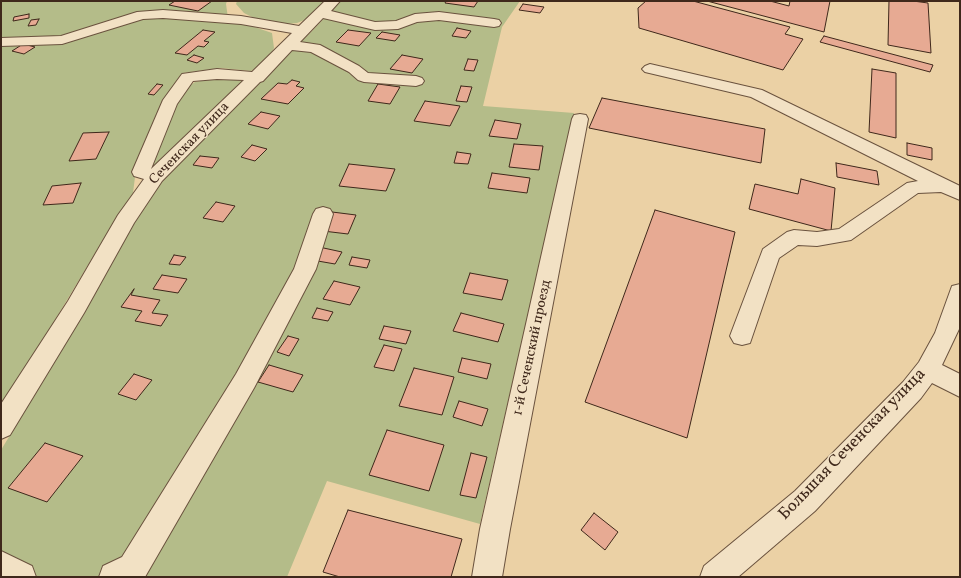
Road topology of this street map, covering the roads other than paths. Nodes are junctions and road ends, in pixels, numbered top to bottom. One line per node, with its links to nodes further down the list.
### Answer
1 (333, 1): 2 (street, Сеченская улица)
2 (320, 14): 3 (street); 4 (street, Сеченская улица)
3 (494, 23)
4 (296, 38): 5 (street); 7 (street, Сеченская улица); 8 (street)
5 (1, 42)
6 (650, 69): 11 (street)
7 (257, 78): 10 (street, Сеченская улица); 10 (street)
8 (416, 81)
9 (580, 118): 21 (street, 1-й Сеченский проезд)
10 (155, 177): 17 (street, Сеченская улица)
11 (951, 190): 14 (street)
12 (323, 214): 20 (street)
13 (960, 292): 15 (street, Большая Сеченская улица)
14 (742, 336)
15 (928, 369): 16 (street); 22 (street, Большая Сеченская улица)
16 (960, 386)
17 (1, 427)
18 (1, 566): 19 (street)
19 (21, 577)
20 (114, 577)
21 (487, 577)
22 (715, 577)

